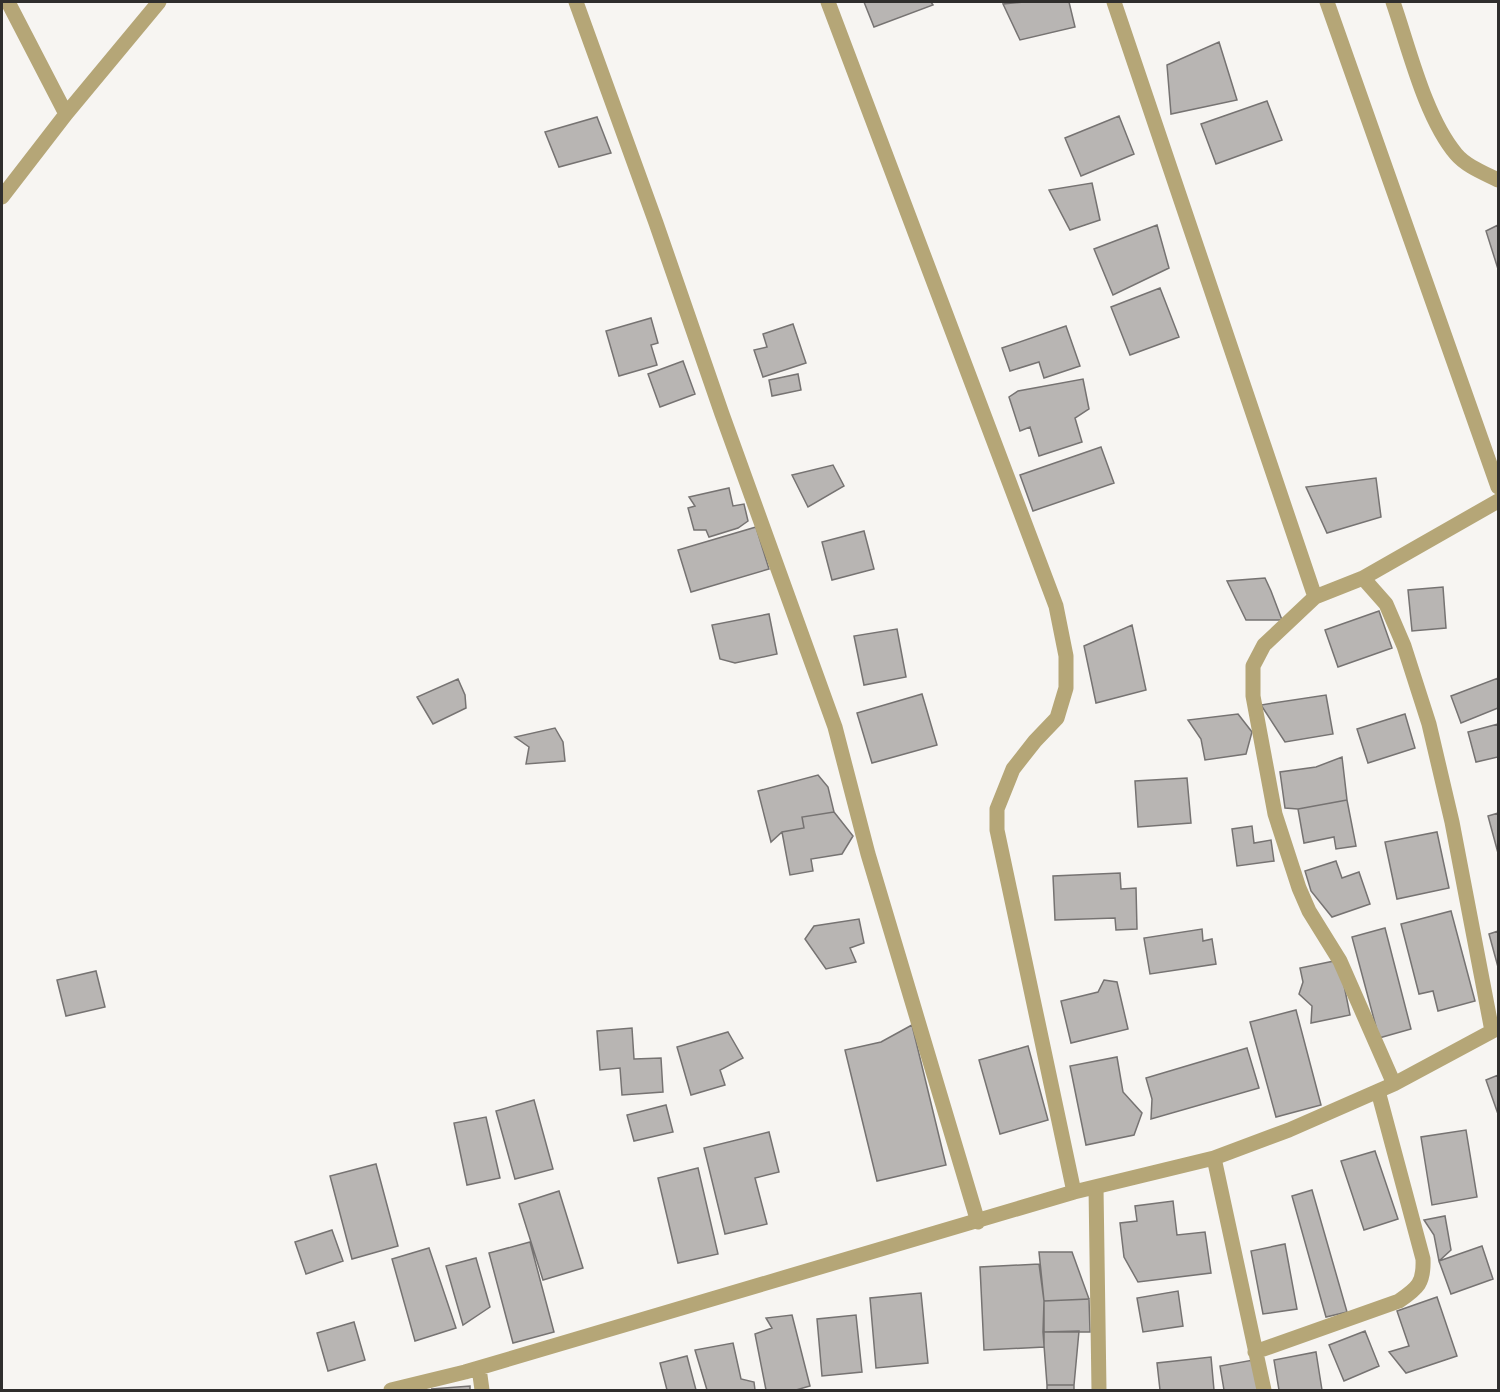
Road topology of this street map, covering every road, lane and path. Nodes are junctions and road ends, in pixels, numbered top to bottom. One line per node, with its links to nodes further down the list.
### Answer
1 (8, 2): 8 (street)
2 (159, 2): 8 (street)
3 (576, 2): 21 (street)
4 (828, 2): 20 (street)
5 (1114, 2): 14 (street)
6 (1327, 2): 11 (street)
7 (1393, 2): 9 (street)
8 (66, 114): 10 (street)
9 (1498, 180)
10 (2, 197)
11 (1498, 487)
12 (1498, 501): 13 (street)
13 (1363, 578): 14 (street); 15 (street)
14 (1315, 597): 16 (street)
15 (1495, 1030): 16 (street)
16 (1394, 1084): 17 (street)
17 (1378, 1091): 18 (street); 22 (street)
18 (1214, 1158): 19 (street); 22 (street)
19 (1096, 1187): 20 (street); 26 (street)
20 (1074, 1192): 21 (street)
21 (978, 1222): 23 (street)
22 (1255, 1352): 27 (street)
23 (479, 1368): 24 (street); 25 (street)
24 (391, 1390)
25 (482, 1390)
26 (1099, 1390)
27 (1264, 1390)

